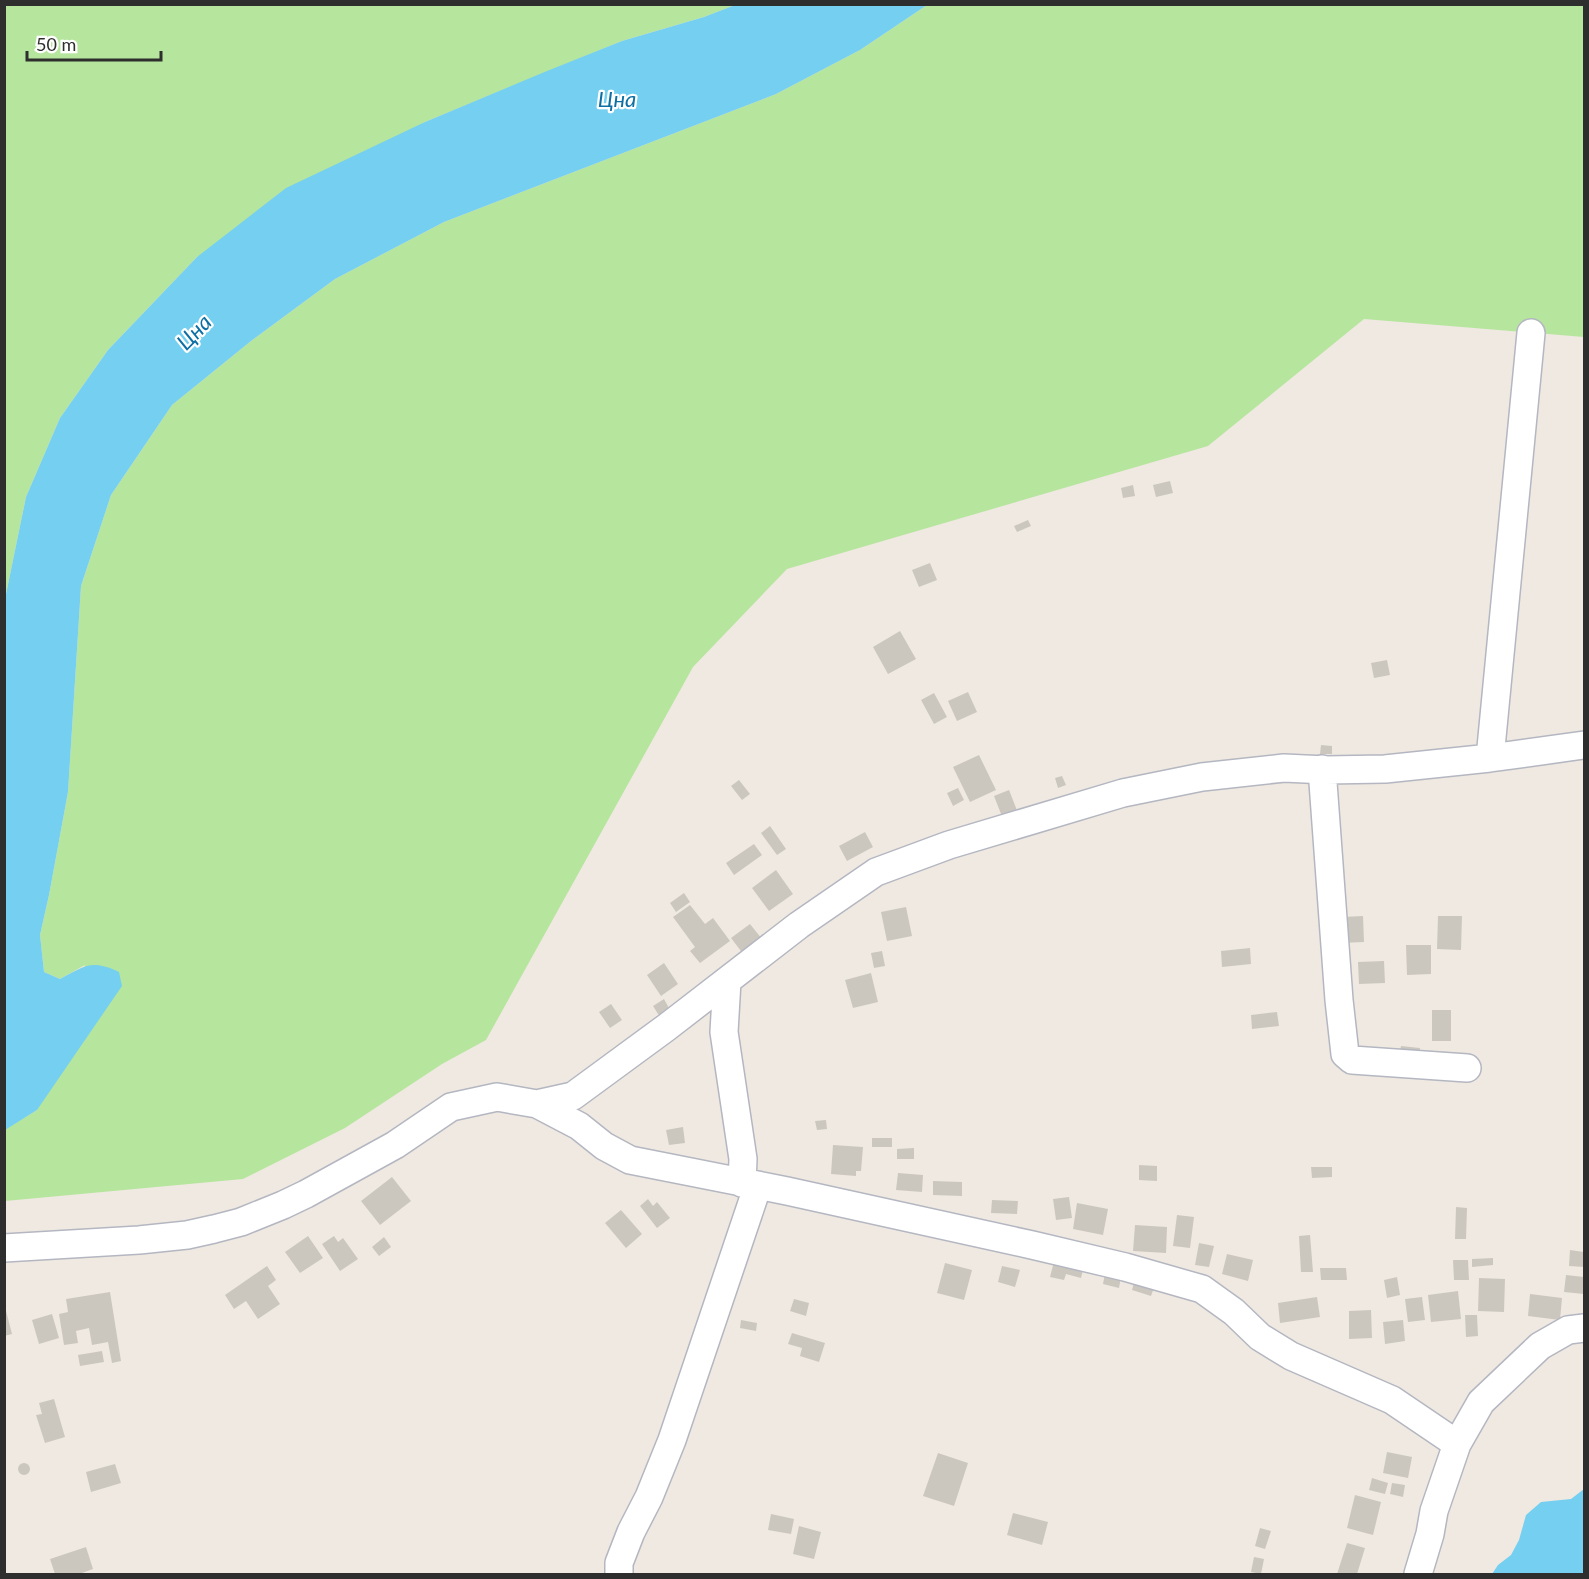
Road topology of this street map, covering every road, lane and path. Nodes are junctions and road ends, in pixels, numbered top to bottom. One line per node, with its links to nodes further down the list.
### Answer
1 (1531, 333): 3 (street)
2 (1584, 745): 3 (street)
3 (1490, 758): 4 (street)
4 (1322, 770): 5 (street); 6 (street)
5 (727, 981): 7 (street); 8 (street)
6 (1467, 1068)
7 (537, 1104): 8 (street); 9 (street)
8 (750, 1184): 11 (street); 12 (street)
9 (4, 1248)
10 (1584, 1328): 11 (street)
11 (1457, 1444): 13 (street)
12 (619, 1575)
13 (1418, 1575)

